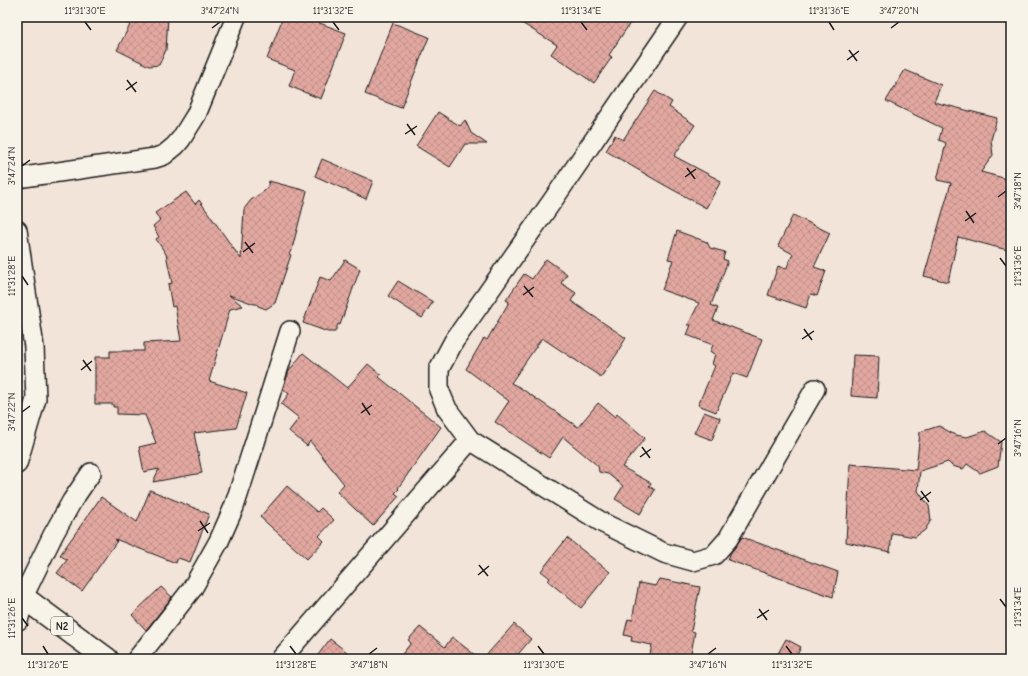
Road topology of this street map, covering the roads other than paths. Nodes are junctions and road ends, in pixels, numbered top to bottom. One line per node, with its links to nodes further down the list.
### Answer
1 (236, 17): 3 (street)
2 (678, 17): 7 (street)
3 (17, 178)
4 (17, 230): 8 (street)
5 (290, 331): 13 (street)
6 (814, 389): 7 (street)
7 (470, 440): 14 (street)
8 (17, 464)
9 (91, 473): 10 (street)
10 (20, 595): 11 (main road); 12 (main road, N2)
11 (17, 619)
12 (107, 659)
13 (137, 659)
14 (281, 659)

